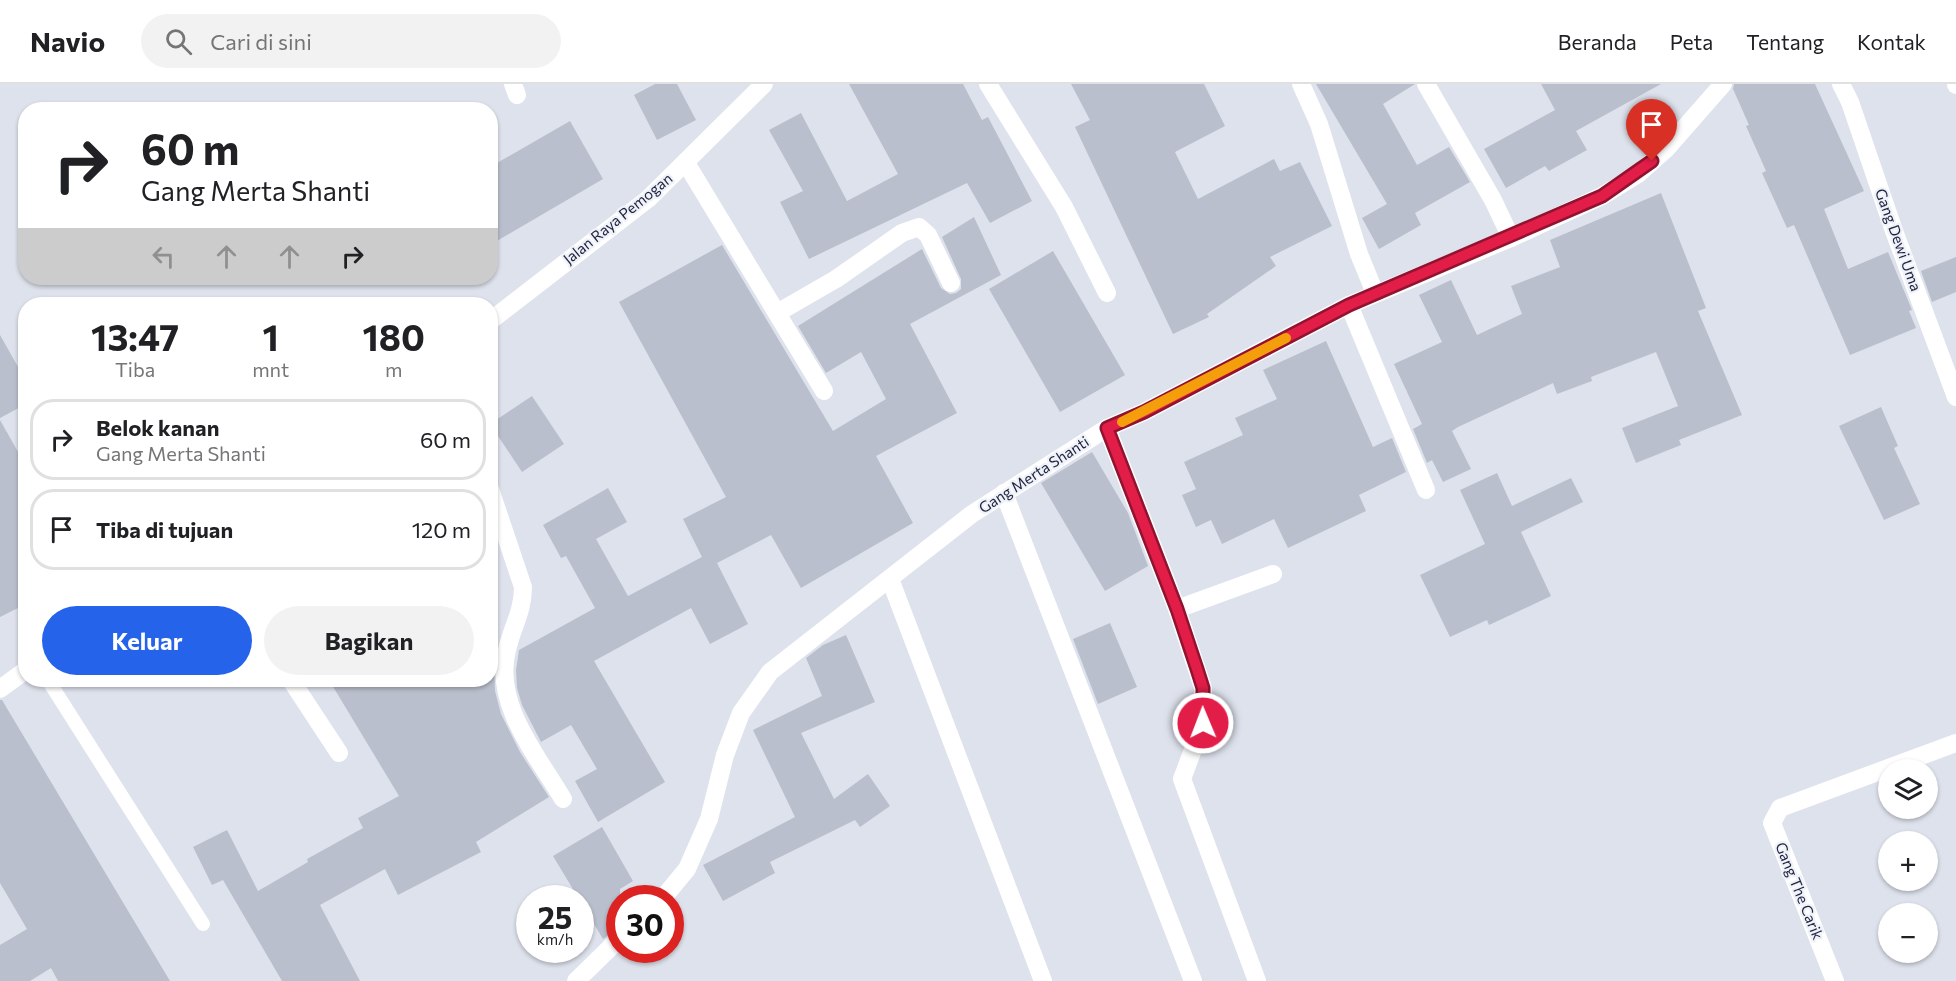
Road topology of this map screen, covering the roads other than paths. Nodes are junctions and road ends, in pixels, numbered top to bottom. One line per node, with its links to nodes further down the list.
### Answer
1 (764, 84): 7 (street, Jalan Raya Pemogan)
2 (988, 84): 11 (street)
3 (1301, 84): 10 (street)
4 (1426, 84): 8 (street)
5 (1723, 84): 8 (street, Gang Merta Shanti)
6 (1841, 84): 16 (street, Gang Dewi Uma)
7 (686, 163): 13 (street); 14 (street, Jalan Raya Pemogan)
8 (1509, 234): 10 (street, Gang Merta Shanti)
9 (951, 283): 13 (street)
10 (1373, 289): 12 (street, Gang Merta Shanti)
11 (1107, 292)
12 (1349, 305): 17 (street, Gang Merta Shanti); 18 (street)
13 (777, 313): 15 (street)
14 (498, 315)
15 (824, 391)
16 (1956, 397)
17 (1107, 428): 19 (street, Gang Merta Shanti); 23 (street)
18 (1426, 490)
19 (1004, 493): 22 (street, Gang Merta Shanti); 36 (street)
20 (498, 513): 30 (street)
21 (1273, 574): 23 (street)
22 (890, 579): 31 (street, Gang Merta Shanti); 35 (street)
23 (1177, 609): 37 (street)
24 (18, 676): 27 (street)
25 (52, 687): 32 (lane)
26 (296, 687): 29 (street)
27 (0, 689)
28 (1956, 743): 38 (street, Gang The Carik)
29 (339, 753)
30 (563, 799)
31 (674, 885)
32 (203, 924)
33 (606, 952): 34 (street)
34 (576, 981)
35 (1042, 981)
36 (1193, 981)
37 (1257, 981)
38 (1835, 981)

